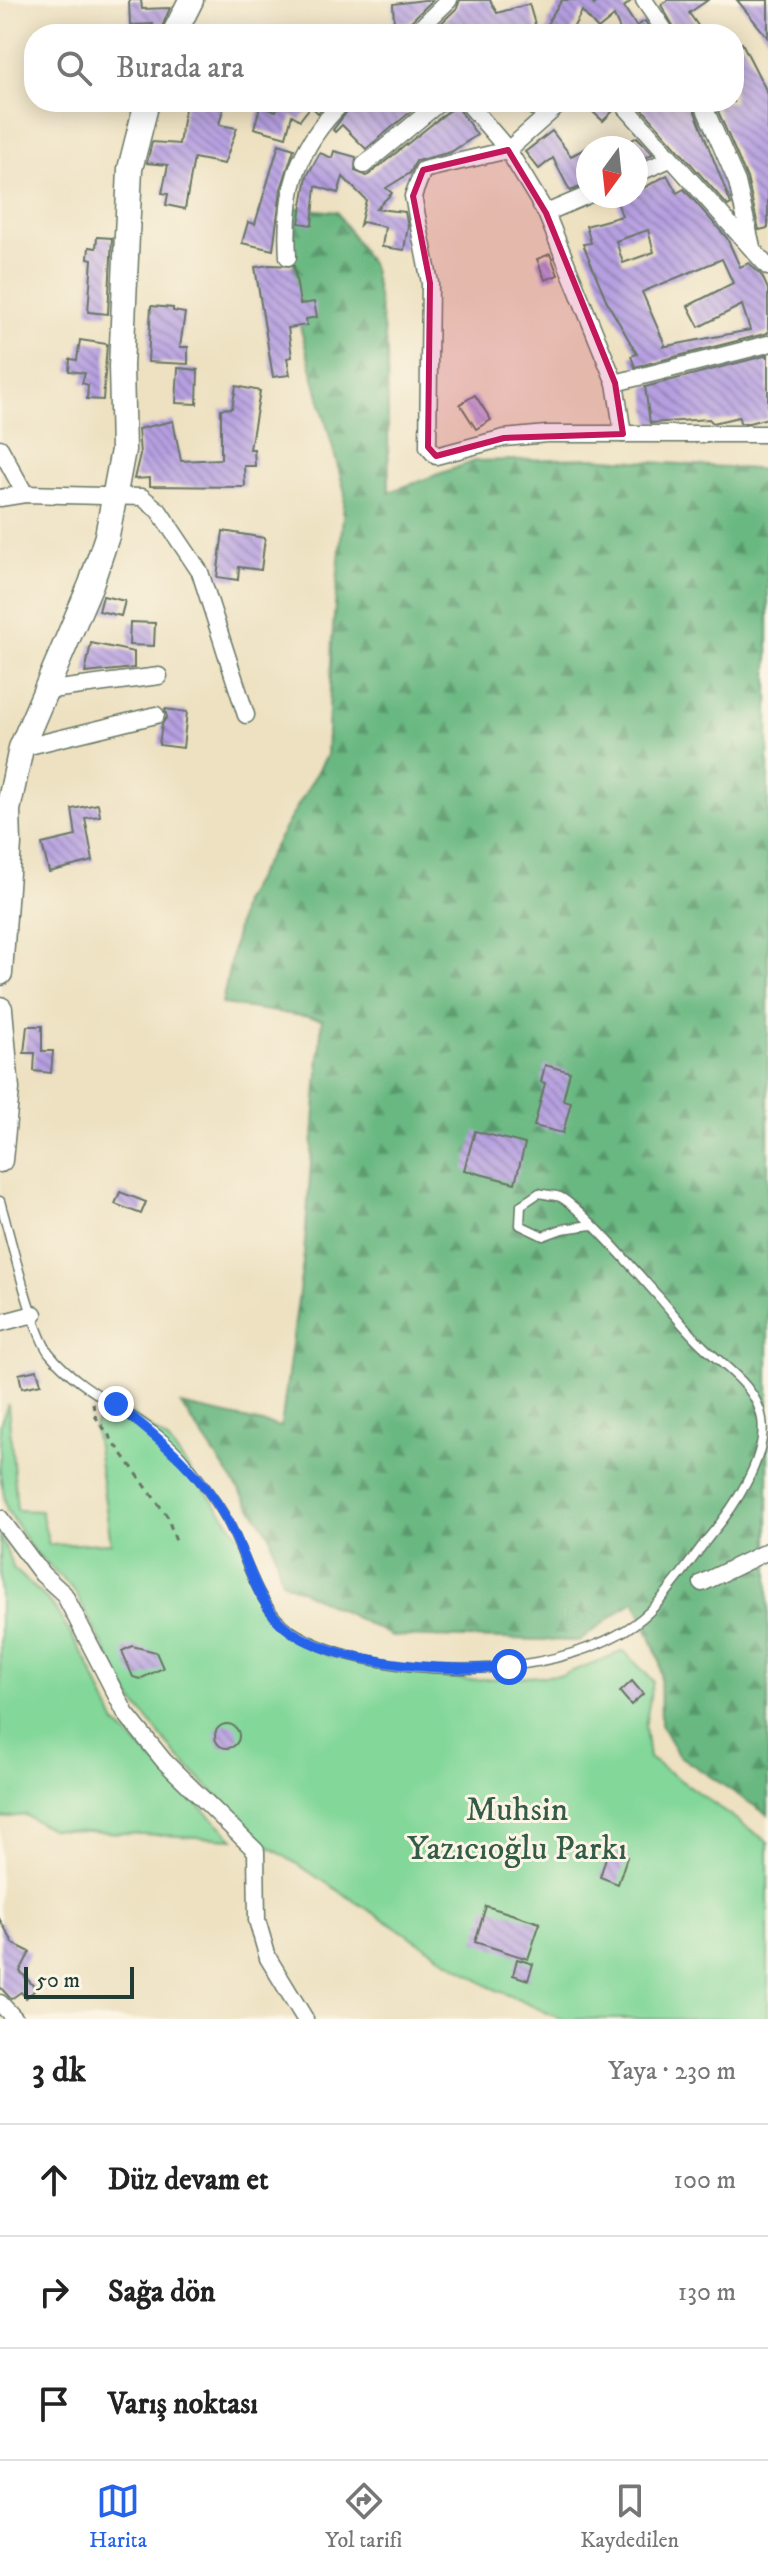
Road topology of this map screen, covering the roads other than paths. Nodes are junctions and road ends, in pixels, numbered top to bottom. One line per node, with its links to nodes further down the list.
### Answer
1 (191, 0): 4 (street)
2 (449, 0): 5 (street)
3 (644, 0): 6 (street)
4 (179, 24)
5 (424, 24)
6 (656, 24)
7 (144, 112): 30 (street)
8 (335, 112): 21 (street)
9 (428, 112): 16 (street)
10 (476, 112): 14 (street)
11 (551, 112): 14 (street)
12 (631, 112): 15 (street)
13 (706, 112): 20 (street)
14 (508, 150): 19 (street); 25 (street)
15 (670, 159): 17 (street); 20 (street)
16 (364, 165)
17 (648, 169)
18 (576, 200): 19 (street)
19 (546, 213): 24 (street)
20 (753, 253): 22 (street)
21 (288, 257)
22 (768, 267)
23 (768, 344): 24 (street)
24 (615, 383): 25 (street)
25 (623, 434): 26 (street)
26 (768, 434)
27 (0, 448): 28 (street)
28 (25, 494): 29 (street); 30 (street)
29 (0, 498)
30 (114, 498): 32 (street); 34 (street)
31 (159, 676): 32 (street)
32 (43, 691): 35 (street)
33 (156, 715): 35 (street)
34 (246, 715)
35 (21, 748): 36 (street)
36 (4, 812): 37 (street)
37 (0, 973)
38 (0, 1009): 39 (street)
39 (0, 1160)
40 (0, 1201): 42 (lane)
41 (591, 1225): 41 (lane); 42 (lane)
42 (34, 1314): 43 (street)
43 (0, 1323)
44 (0, 1518): 49 (street)
45 (768, 1551): 46 (street)
46 (702, 1583)
47 (0, 2003): 48 (street)
48 (15, 2019)
49 (305, 2019)

